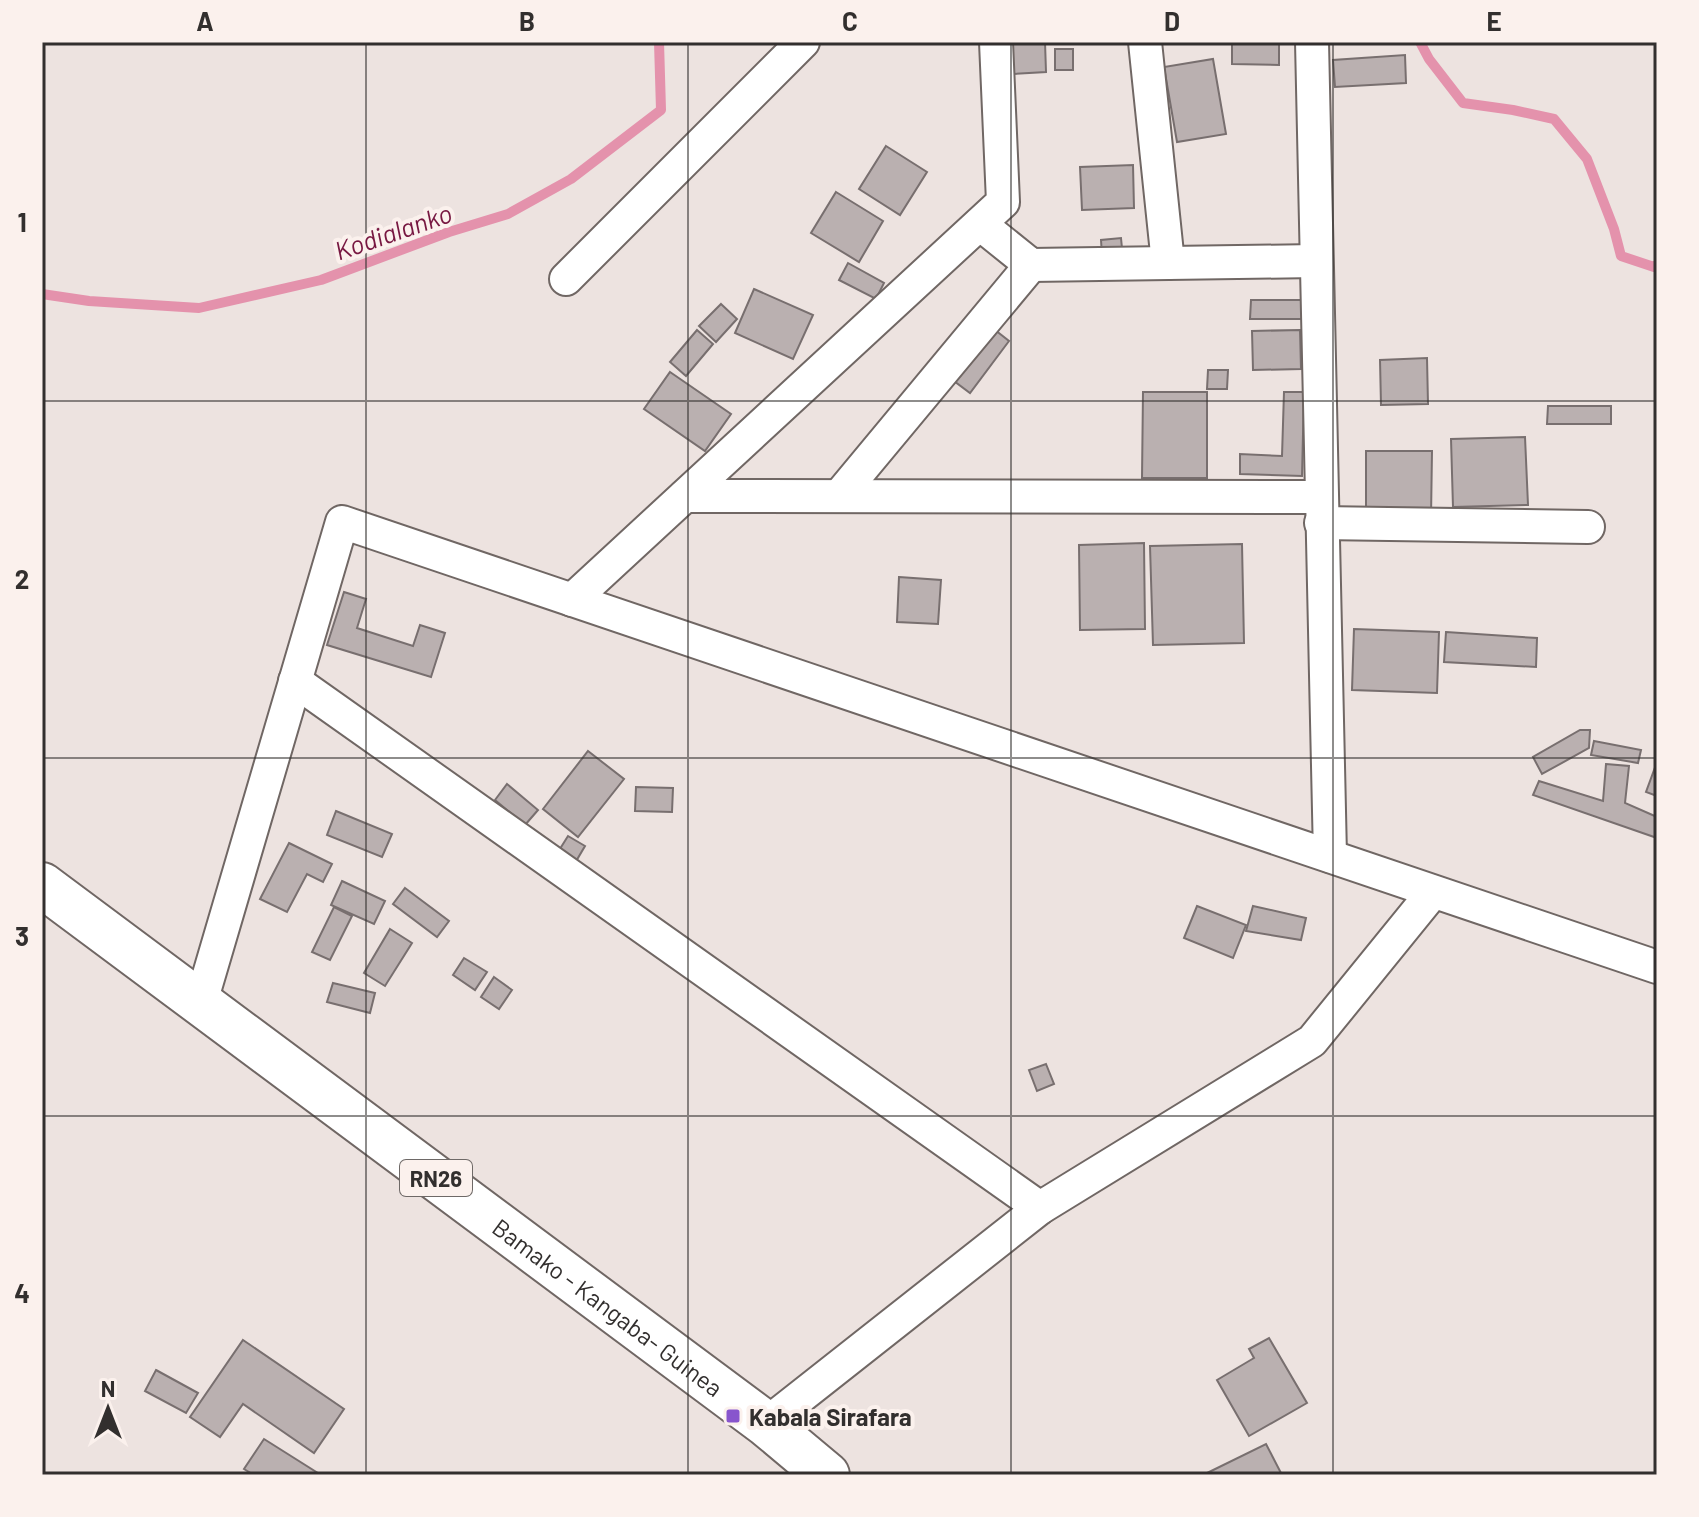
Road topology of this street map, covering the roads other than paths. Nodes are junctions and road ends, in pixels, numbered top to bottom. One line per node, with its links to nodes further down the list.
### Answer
1 (803, 42): 9 (street)
2 (996, 42): 5 (street)
3 (1145, 42): 7 (street)
4 (1312, 42): 6 (street)
5 (980, 224): 8 (street); 10 (street)
6 (1316, 261): 7 (street); 12 (street)
7 (1168, 263): 8 (street)
8 (1031, 265): 11 (street)
9 (566, 279)
10 (685, 496): 11 (street); 14 (street)
11 (839, 496): 12 (street)
12 (1321, 510): 13 (street); 16 (street)
13 (1588, 527)
14 (572, 600): 15 (street); 16 (street)
15 (295, 681): 20 (street); 21 (street)
16 (1330, 856): 18 (street)
17 (42, 885): 20 (main road, Bamako - Kangaba- Guinea / RN26)
18 (1433, 892): 19 (street); 21 (street)
19 (1657, 967)
20 (201, 1002): 22 (main road, Bamako - Kangaba- Guinea / RN26)
21 (1040, 1208): 22 (street)
22 (766, 1424): 23 (main road, Bamako - Kangaba- Guinea / RN26)
23 (827, 1475)

